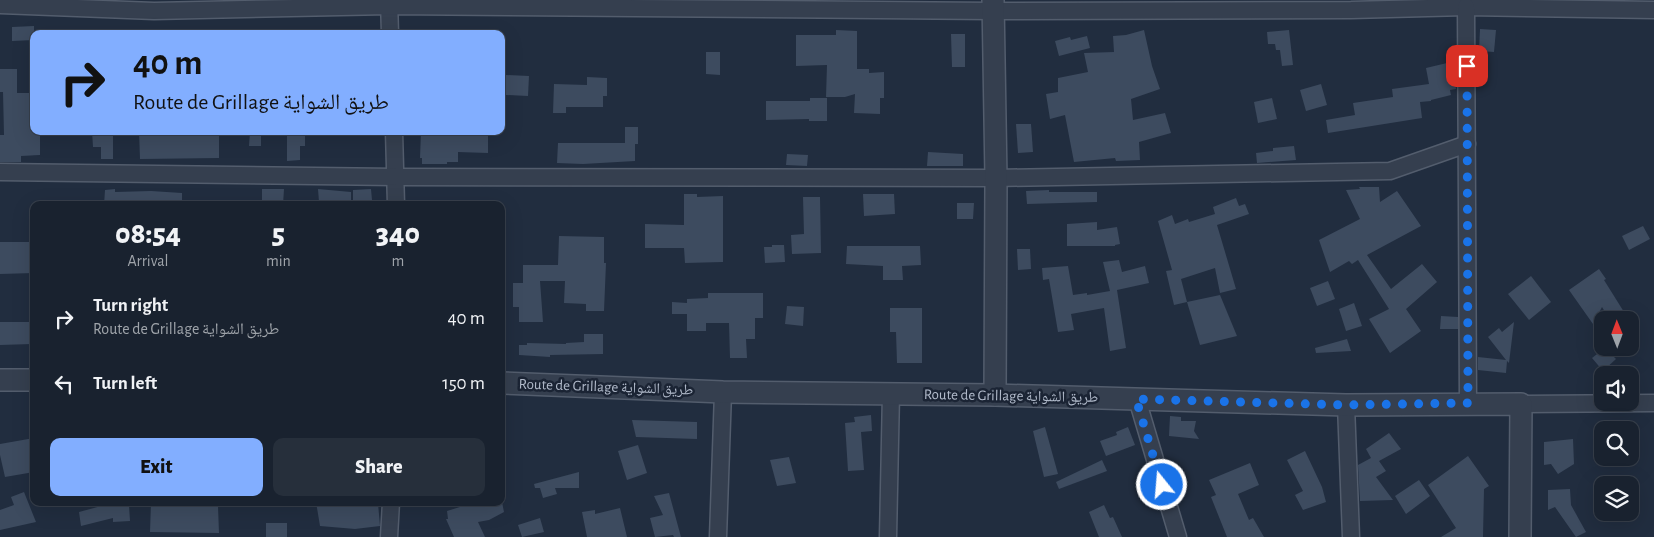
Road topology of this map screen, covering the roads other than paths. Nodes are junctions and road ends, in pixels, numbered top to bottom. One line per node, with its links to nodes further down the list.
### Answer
1 (389, 3): 2 (street); 4 (street); 7 (street)
2 (0, 5)
3 (1351, 5): 4 (street); 5 (street)
4 (993, 6): 12 (street)
5 (1466, 7): 6 (street); 9 (street)
6 (1654, 10)
7 (390, 30)
8 (394, 135): 11 (street)
9 (1467, 144): 12 (street); 21 (street)
10 (0, 172): 11 (street)
11 (396, 178): 12 (street); 13 (street)
12 (996, 178): 19 (street)
13 (396, 201)
14 (0, 380): 15 (street)
15 (30, 380)
16 (505, 383): 17 (street, Route de Grillage طريق الشواية)
17 (723, 392): 18 (street, Route de Grillage طريق الشواية); 27 (street)
18 (891, 393): 19 (street, Route de Grillage طريق الشواية); 28 (street)
19 (995, 395): 20 (street, Route de Grillage طريق الشواية)
20 (1136, 399): 24 (street, Route de Grillage طريق الشواية); 29 (street)
21 (1468, 403): 23 (street, Route de Grillage طريق الشواية); 24 (street, Route de Grillage طريق الشواية)
22 (1654, 403): 23 (street)
23 (1521, 404): 31 (street)
24 (1346, 405): 30 (street)
25 (391, 506): 26 (street)
26 (389, 537)
27 (718, 537)
28 (888, 537)
29 (1178, 537)
30 (1351, 537)
31 (1520, 537)

